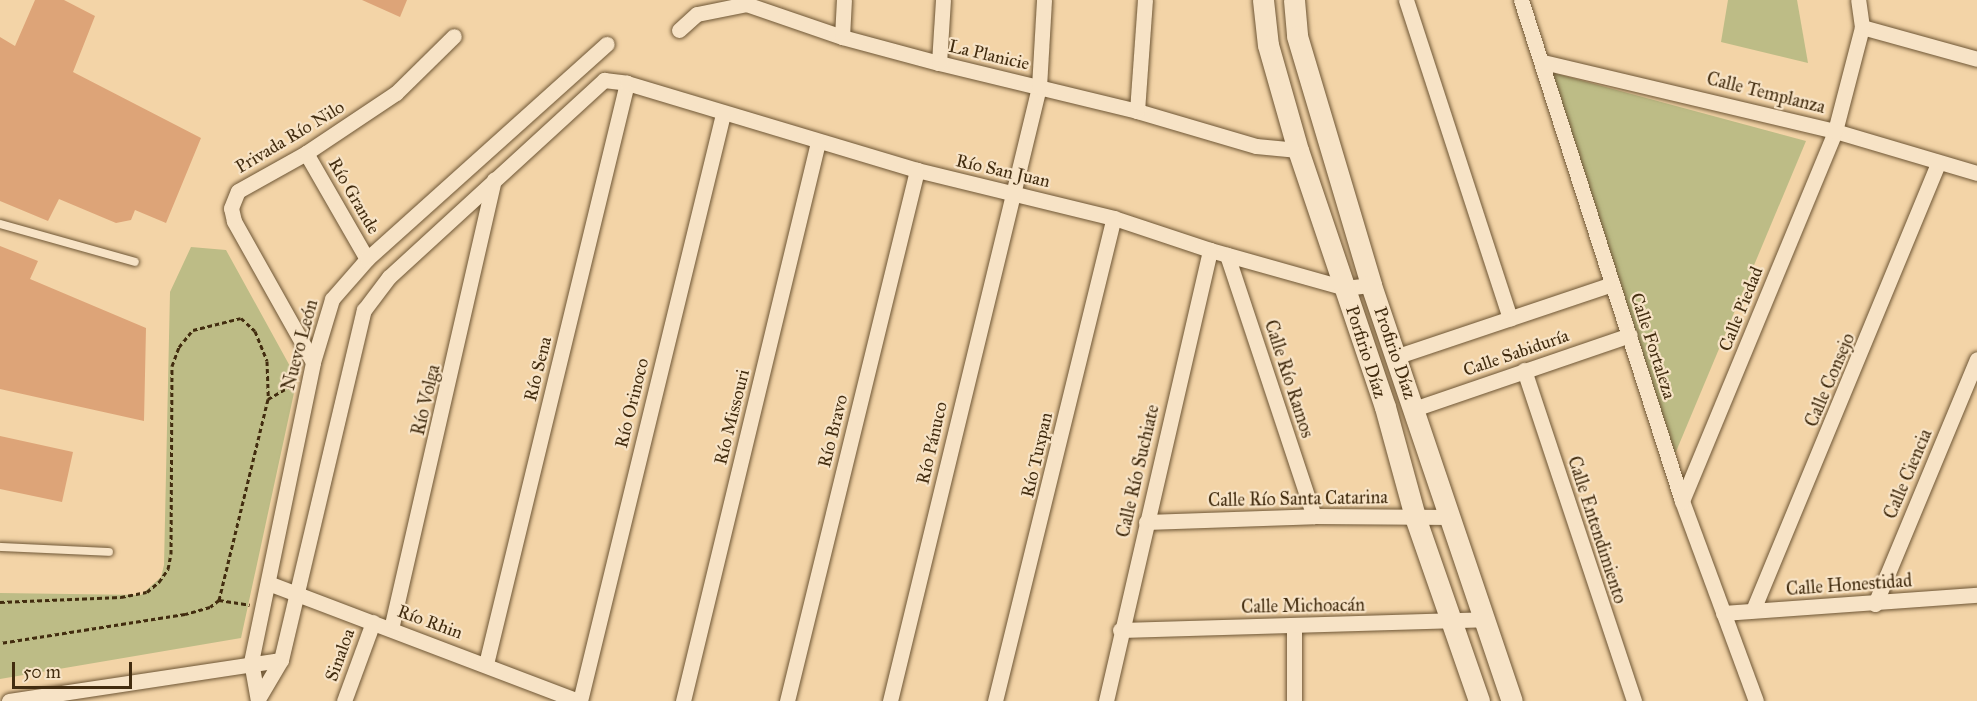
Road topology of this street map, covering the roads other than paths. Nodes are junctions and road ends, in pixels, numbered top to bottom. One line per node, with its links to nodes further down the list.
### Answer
1 (844, 0): 14 (street)
2 (943, 0): 18 (street)
3 (1044, 0): 22 (street, Río Pánuco)
4 (1145, 0): 23 (street)
5 (1263, 0): 27 (street, Porfirio Díaz)
6 (1294, 0): 41 (street, Profirio Díaz)
7 (1406, 0): 43 (street)
8 (1521, 0): 17 (street, Calle Fortaleza)
9 (1858, 0): 11 (street)
10 (746, 2): 12 (street, La Planicie); 14 (street, La Planicie)
11 (1862, 27): 16 (street); 25 (street, Calle Piedad)
12 (679, 30)
13 (454, 36): 28 (street, Privada Río Nilo)
14 (842, 37): 18 (street, La Planicie)
15 (607, 44): 19 (street, Nuevo León)
16 (1977, 59)
17 (1543, 62): 25 (street, Calle Templanza); 40 (street, Calle Fortaleza)
18 (939, 63): 22 (street, La Planicie)
19 (583, 64): 20 (street); 38 (street, Nuevo León)
20 (604, 80): 21 (street); 32 (street, Nuevo León)
21 (627, 83): 24 (street, Río San Juan); 71 (street, Río Sena)
22 (1039, 87): 23 (street, La Planicie); 33 (street, Río Pánuco)
23 (1137, 111): 27 (street, La Planicie)
24 (723, 114): 26 (street, Río San Juan); 76 (street, Río Orinoco)
25 (1835, 131): 29 (street, Calle Templanza); 50 (street, Calle Piedad)
26 (818, 142): 30 (street, Río San Juan); 77 (street, Río Missouri)
27 (1298, 150): 42 (street, Porfirio Díaz)
28 (306, 153): 38 (street, Río Grande); 47 (street, Privada Río Nilo)
29 (1938, 164): 31 (street, Calle Templanza); 61 (street, Calle Consejo)
30 (917, 170): 33 (street, Río San Juan); 78 (street, Río Bravo)
31 (1977, 173)
32 (494, 180): 58 (street, Nuevo León); 67 (street, Río Volga)
33 (1015, 194): 34 (street, Río San Juan); 79 (street, Río Pánuco)
34 (1114, 218): 36 (street, Río San Juan); 80 (street, Río Tuxpan)
35 (0, 224): 39 (lane)
36 (1210, 250): 37 (street, Río San Juan); 54 (street, Calle Río Suchiate)
37 (1227, 255): 42 (street, Río San Juan); 51 (street, Calle Río Ramos)
38 (367, 259): 47 (street, Nuevo León)
39 (135, 262)
40 (1612, 284): 43 (street, Calle Sabiduría); 44 (street, Calle Fortaleza)
41 (1371, 285): 42 (street, Río San Juan); 45 (street, Profirio Díaz)
42 (1345, 288): 52 (street, Porfirio Díaz)
43 (1510, 318): 45 (street, Calle Sabiduría)
44 (1630, 335): 48 (street, Calle Sabiduría); 50 (street, Calle Fortaleza)
45 (1398, 356): 49 (street, Profirio Díaz)
46 (1977, 359): 60 (street, Calle Ciencia)
47 (311, 369): 57 (street, Nuevo León)
48 (1524, 370): 49 (street, Calle Sabiduría); 85 (street, Calle Entendimiento)
49 (1414, 409): 53 (street, Profirio Díaz)
50 (1682, 501): 62 (street, Calle Fortaleza)
51 (1314, 516): 52 (street, Calle Río Santa Catarina); 54 (street, Calle Río Santa Catarina)
52 (1415, 517): 53 (street, Calle Río Santa Catarina); 65 (street, Porfirio Díaz)
53 (1451, 517): 63 (street, Profirio Díaz)
54 (1146, 522): 68 (street, Calle Río Suchiate)
55 (0, 547): 56 (lane)
56 (109, 552)
57 (268, 583): 58 (street, Río Rhin); 70 (street, Nuevo León)
58 (298, 593): 64 (street, Río Rhin); 69 (street, Nuevo León)
59 (1977, 595): 60 (street, Calle Honestidad)
60 (1875, 604): 61 (street, Calle Honestidad)
61 (1753, 610): 62 (street, Calle Honestidad)
62 (1723, 613): 86 (street, Calle Fortaleza)
63 (1486, 619): 65 (street, Calle Michoacán); 84 (street, Profirio Díaz)
64 (373, 622): 67 (street, Río Rhin); 75 (street, Sinaloa)
65 (1452, 622): 66 (street, Calle Michoacán); 83 (street, Porfirio Díaz)
66 (1294, 626): 68 (street, Calle Michoacán); 82 (street)
67 (391, 629): 71 (street, Río Rhin)
68 (1120, 630): 81 (street, Calle Río Suchiate)
69 (281, 660): 70 (street); 73 (street, Nuevo León)
70 (251, 662): 73 (street, Nuevo León); 74 (street)
71 (486, 664): 72 (street, Río Rhin)
72 (543, 695): 76 (street, Río Rhin)
73 (258, 700)
74 (9, 701)
75 (344, 701)
76 (579, 701)
77 (683, 701)
78 (787, 701)
79 (890, 701)
80 (995, 701)
81 (1106, 701)
82 (1294, 701)
83 (1479, 701)
84 (1512, 701)
85 (1634, 701)
86 (1756, 701)

